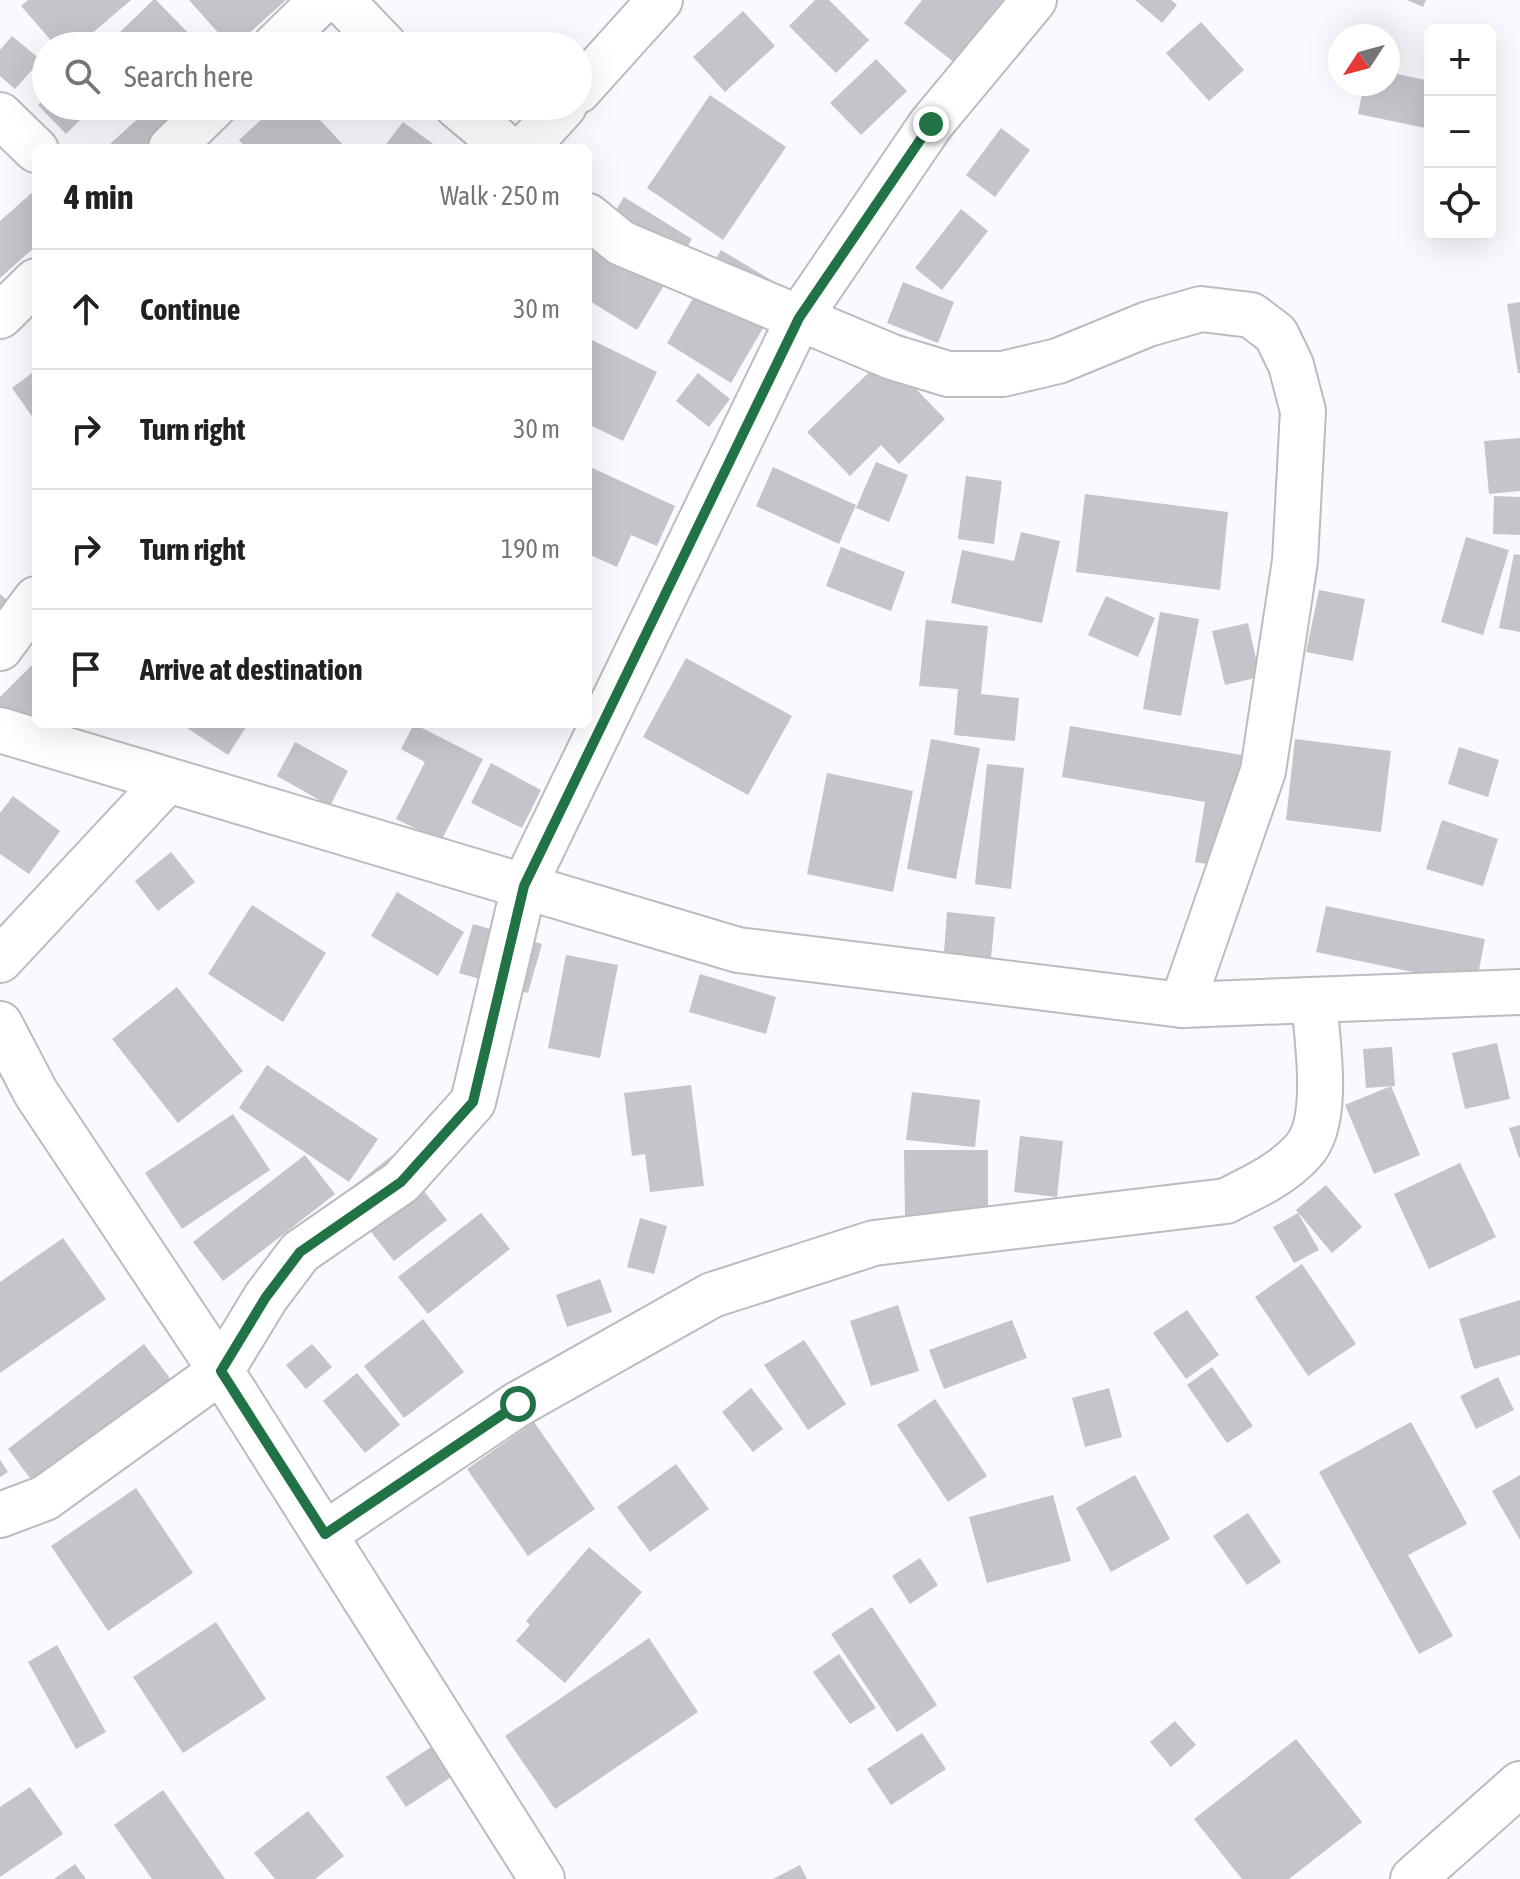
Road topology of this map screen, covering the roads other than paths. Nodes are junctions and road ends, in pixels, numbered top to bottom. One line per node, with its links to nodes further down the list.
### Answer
1 (322, 0): 5 (street)
2 (341, 0): 6 (street)
3 (660, 0): 7 (street)
4 (1034, 0): 19 (street)
5 (289, 32)
6 (372, 32)
7 (592, 75)
8 (0, 115): 15 (street)
9 (200, 120): 12 (street)
10 (474, 120): 13 (street)
11 (551, 120): 14 (street)
12 (175, 144)
13 (502, 144)
14 (530, 144)
15 (32, 146)
16 (592, 219): 19 (street)
17 (32, 285): 18 (street)
18 (0, 316)
19 (799, 318): 24 (street); 28 (street)
20 (32, 604): 21 (street)
21 (0, 648)
22 (0, 730): 23 (street)
23 (167, 781): 24 (street); 25 (street)
24 (524, 886): 28 (street); 30 (street)
25 (0, 960)
26 (1520, 992): 27 (street)
27 (1314, 1001): 28 (street); 32 (street)
28 (1182, 1005)
29 (0, 1024): 30 (street)
30 (221, 1371): 31 (street); 32 (street)
31 (0, 1515)
32 (325, 1534): 34 (street)
33 (1520, 1784): 35 (street)
34 (542, 1879)
35 (1413, 1879)

